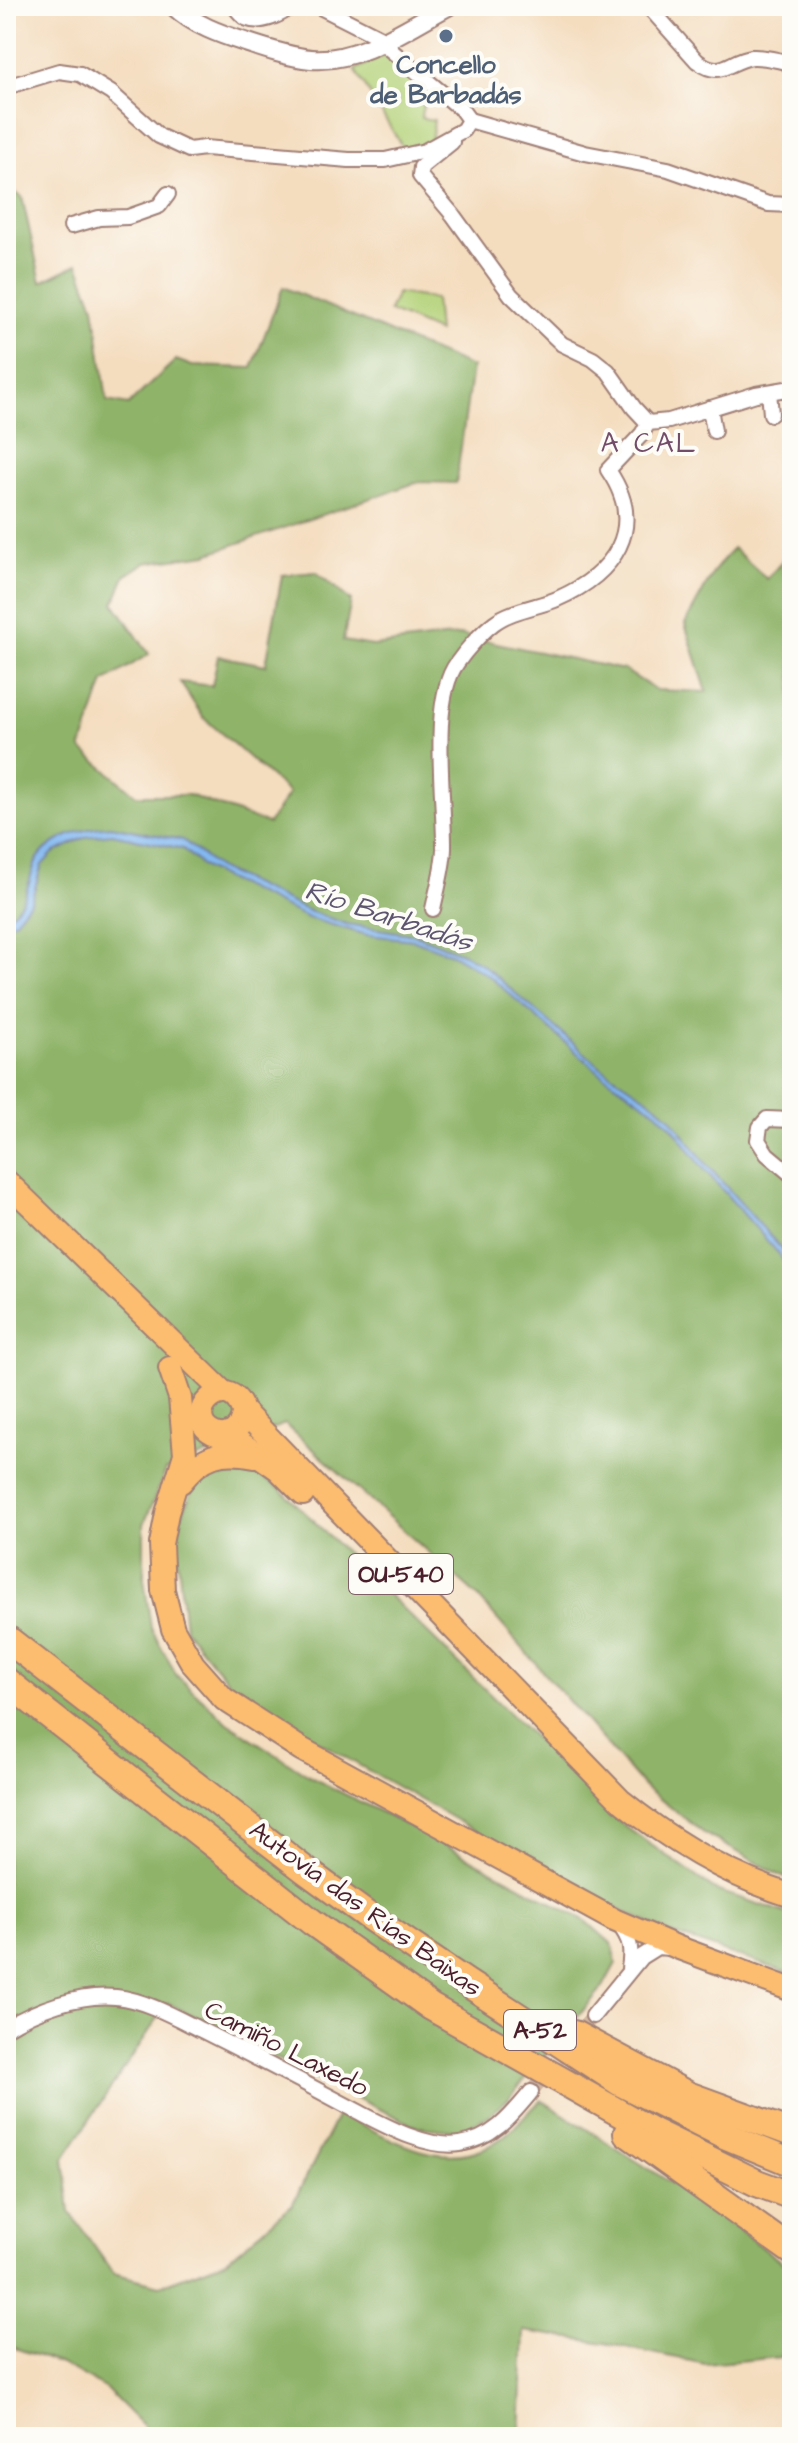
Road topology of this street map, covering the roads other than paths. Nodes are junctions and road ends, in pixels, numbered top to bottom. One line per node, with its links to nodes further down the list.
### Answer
1 (174, 6): 7 (street)
2 (234, 6): 3 (street)
3 (291, 6)
4 (318, 6): 7 (street)
5 (448, 6): 7 (street)
6 (648, 6): 8 (street)
7 (383, 41): 10 (street)
8 (792, 63)
9 (6, 87): 10 (street)
10 (466, 125): 12 (street); 18 (street)
11 (168, 194): 13 (street)
12 (792, 205)
13 (71, 226)
14 (792, 388): 15 (street)
15 (769, 392): 16 (street); 17 (street)
16 (710, 408): 18 (street); 19 (street)
17 (771, 414)
18 (648, 423): 20 (street)
19 (714, 431)
20 (433, 909)
21 (792, 1120): 22 (street)
22 (792, 1175)
23 (6, 1182): 24 (main road); 25 (main road)
24 (170, 1368): 26 (main road); 30 (main road)
25 (224, 1393): 26 (main road); 27 (main road)
26 (202, 1411): 28 (main road); 30 (main road)
27 (243, 1411): 28 (main road); 33 (main road, OU-540)
28 (225, 1434): 29 (main road); 30 (main road)
29 (261, 1457): 30 (main road); 33 (main road)
30 (191, 1459): 36 (main road)
31 (6, 1638): 34 (highway, Autovía das Rías Baixas / A-52)
32 (6, 1681): 43 (highway, Autovía das Rías Baixas / A-52)
33 (558, 1737): 35 (main road, OU-540)
34 (246, 1823): 45 (highway); 46 (highway, Autovía das Rías Baixas / A-52)
35 (792, 1896)
36 (614, 1920): 37 (main road); 39 (street)
37 (646, 1934): 38 (main road); 39 (street)
38 (679, 1948): 39 (street); 40 (main road)
39 (636, 1954): 41 (street)
40 (792, 1990)
41 (593, 2016)
42 (6, 2028): 44 (street, Camiño Laxedo)
43 (519, 2058): 47 (highway, Autovía das Rías Baixas / A-52); 48 (highway)
44 (531, 2092)
45 (792, 2133)
46 (792, 2163)
47 (792, 2196)
48 (792, 2251)

